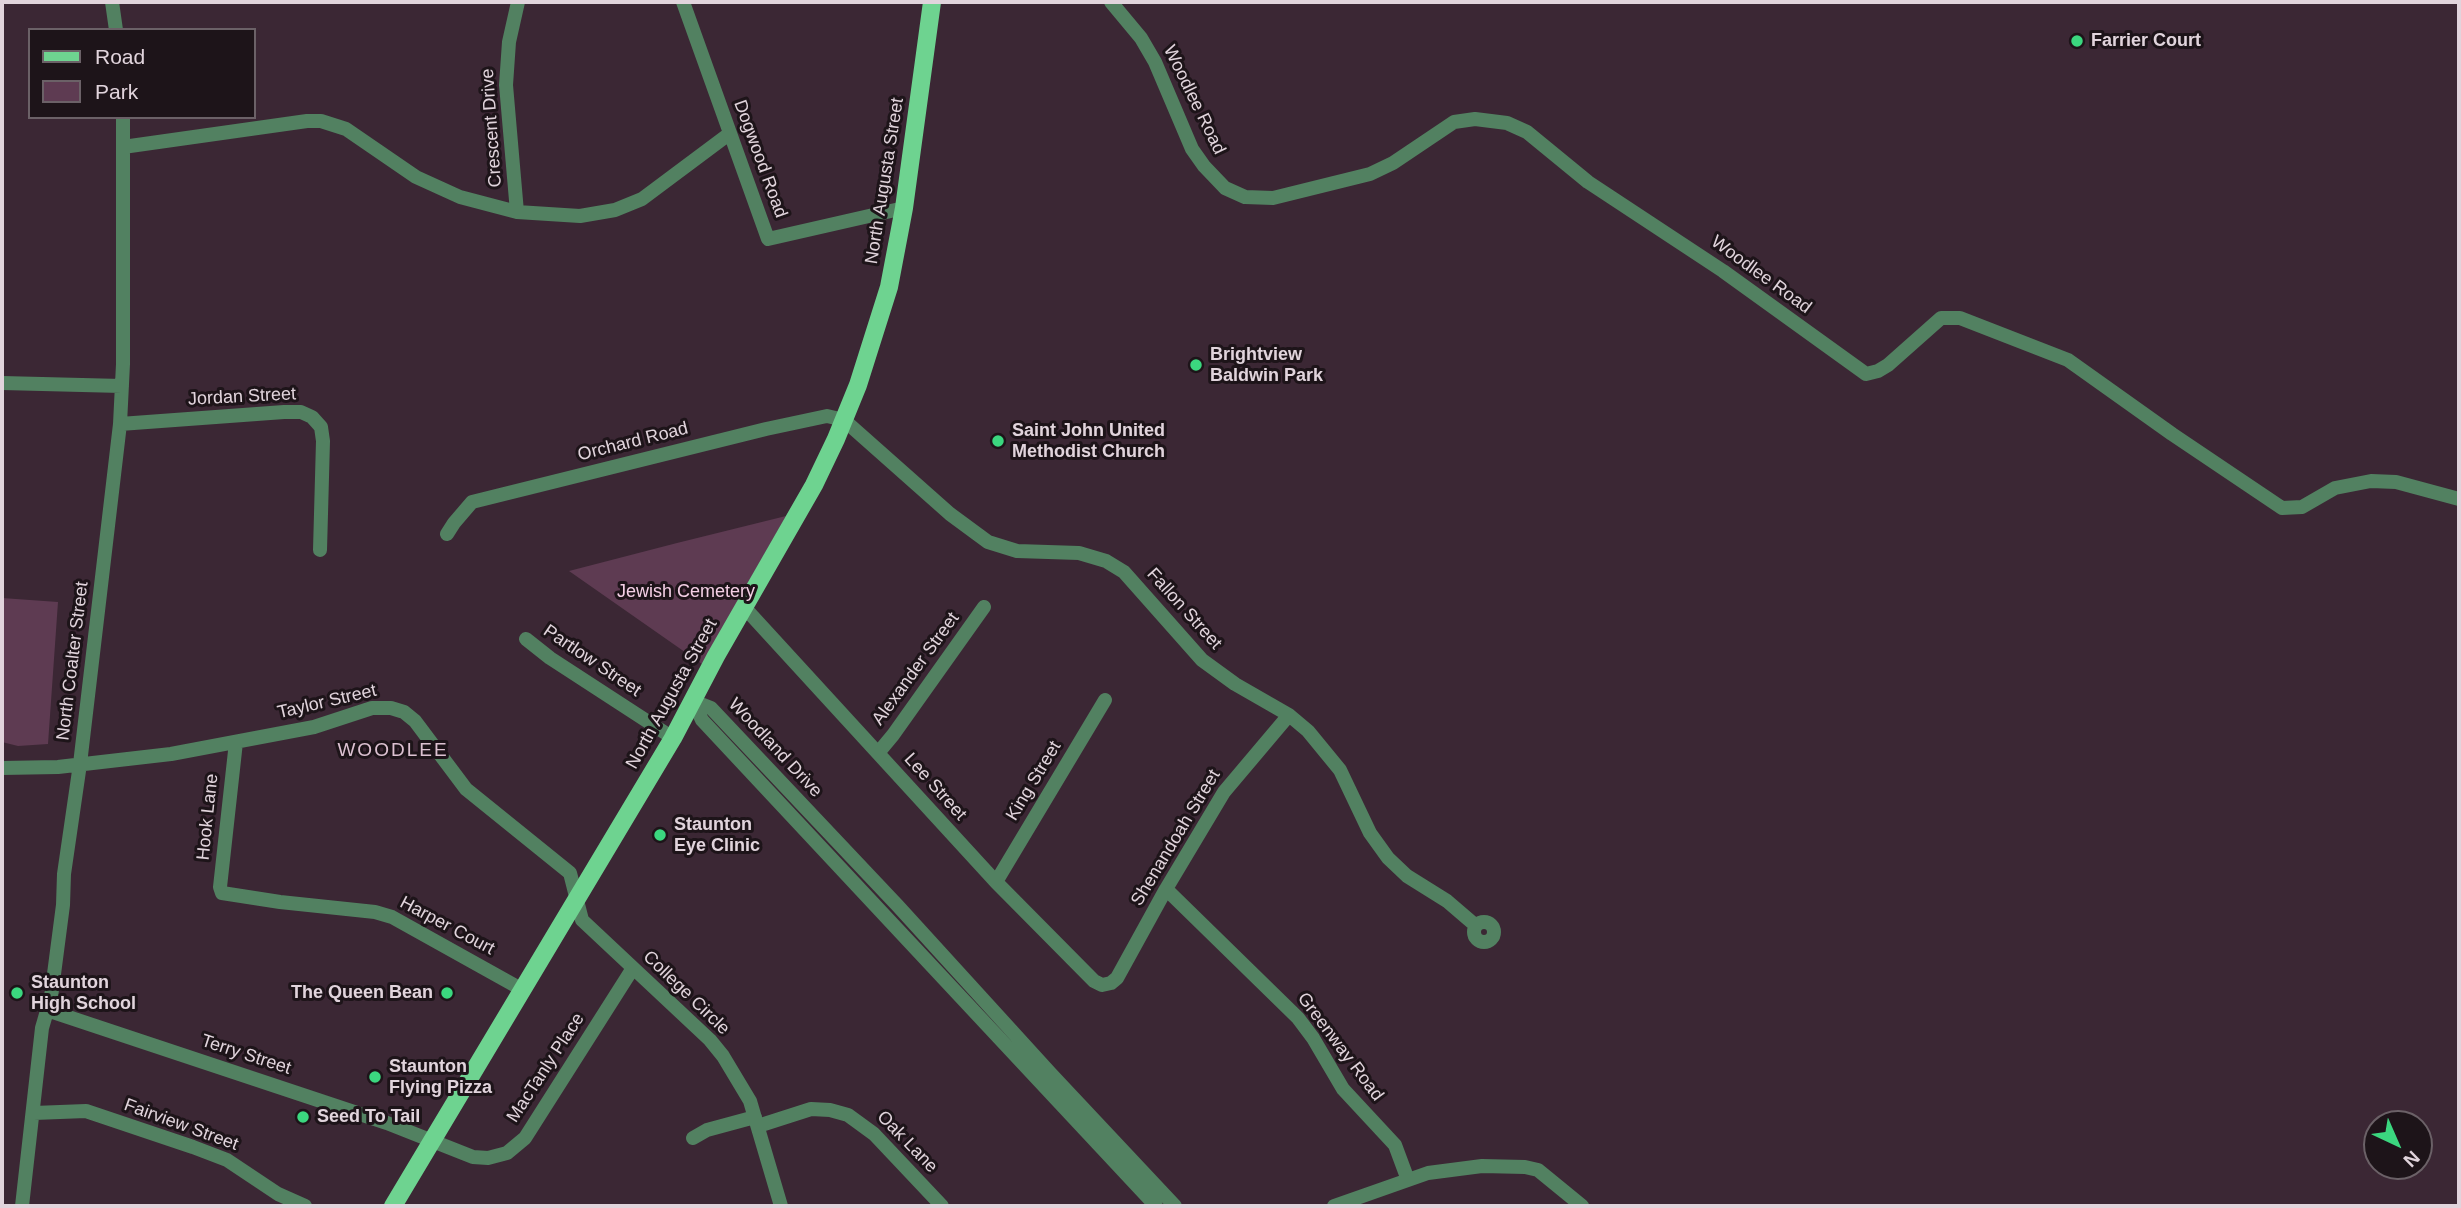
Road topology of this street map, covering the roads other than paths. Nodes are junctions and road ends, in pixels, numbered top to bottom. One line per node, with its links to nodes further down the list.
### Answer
1 (112, 2): 6 (street)
2 (518, 2): 11 (street, Crescent Drive)
3 (683, 2): 8 (street, Dogwood Road)
4 (932, 2): 10 (main road, North Augusta Street)
5 (1111, 2): 16 (street, Woodlee Road)
6 (116, 28)
7 (123, 119): 9 (street, North Coalter Street)
8 (729, 134): 10 (street, Dogwood Road); 11 (street)
9 (123, 147): 11 (street); 13 (street, North Coalter Street)
10 (904, 208): 14 (main road, North Augusta Street)
11 (517, 212)
12 (2, 383): 13 (street)
13 (122, 386): 15 (street, North Coalter Street)
14 (844, 420): 17 (street, Orchard Road); 19 (main road, North Augusta Street); 24 (street, Fallon Street)
15 (120, 424): 18 (street, Jordan Street); 28 (street, North Coalter Street)
16 (2459, 499)
17 (447, 534)
18 (320, 550)
19 (744, 607): 22 (main road, North Augusta Street); 27 (street, Lee Street)
20 (984, 607): 27 (street, Alexander Street)
21 (526, 639): 25 (street, Partlow Street)
22 (693, 701): 25 (main road, North Augusta Street); 49 (street, Woodland Drive); 50 (street, Woodland Drive)
23 (1105, 701): 30 (street, King Street)
24 (1289, 715): 31 (street, Shenandoah Street); 34 (street, Fallon Street)
25 (673, 738): 33 (main road, North Augusta Street)
26 (236, 742): 28 (street, Taylor Street); 32 (street, Hook Lane); 33 (street, Taylor Street)
27 (878, 753): 30 (street, Lee Street)
28 (80, 764): 29 (street, Taylor Street); 38 (street, North Coalter Street)
29 (2, 768)
30 (996, 882): 36 (street, Lee Street)
31 (1166, 889): 36 (street, Shenandoah Street); 43 (street, Greenway Road)
32 (224, 895): 37 (street, Harper Court)
33 (577, 897): 35 (street, College Circle); 37 (main road, North Augusta Street)
34 (1475, 925)
35 (633, 968): 40 (street, College Circle); 42 (street, MacTanly Place)
36 (1105, 985)
37 (523, 990): 42 (main road, North Augusta Street)
38 (47, 1010): 39 (street, North Coalter Street); 42 (street, Terry Street)
39 (34, 1113): 44 (street, North Coalter Street); 45 (street, Fairview Street)
40 (757, 1121): 41 (street, Oak Lane); 47 (street, College Circle); 48 (street, Oak Lane)
41 (693, 1138)
42 (432, 1139): 46 (main road, North Augusta Street)
43 (1408, 1180): 51 (street); 52 (street)
44 (22, 1206)
45 (305, 1206)
46 (393, 1206)
47 (781, 1206)
48 (942, 1206)
49 (1156, 1206)
50 (1175, 1206)
51 (1334, 1206)
52 (1583, 1206)

